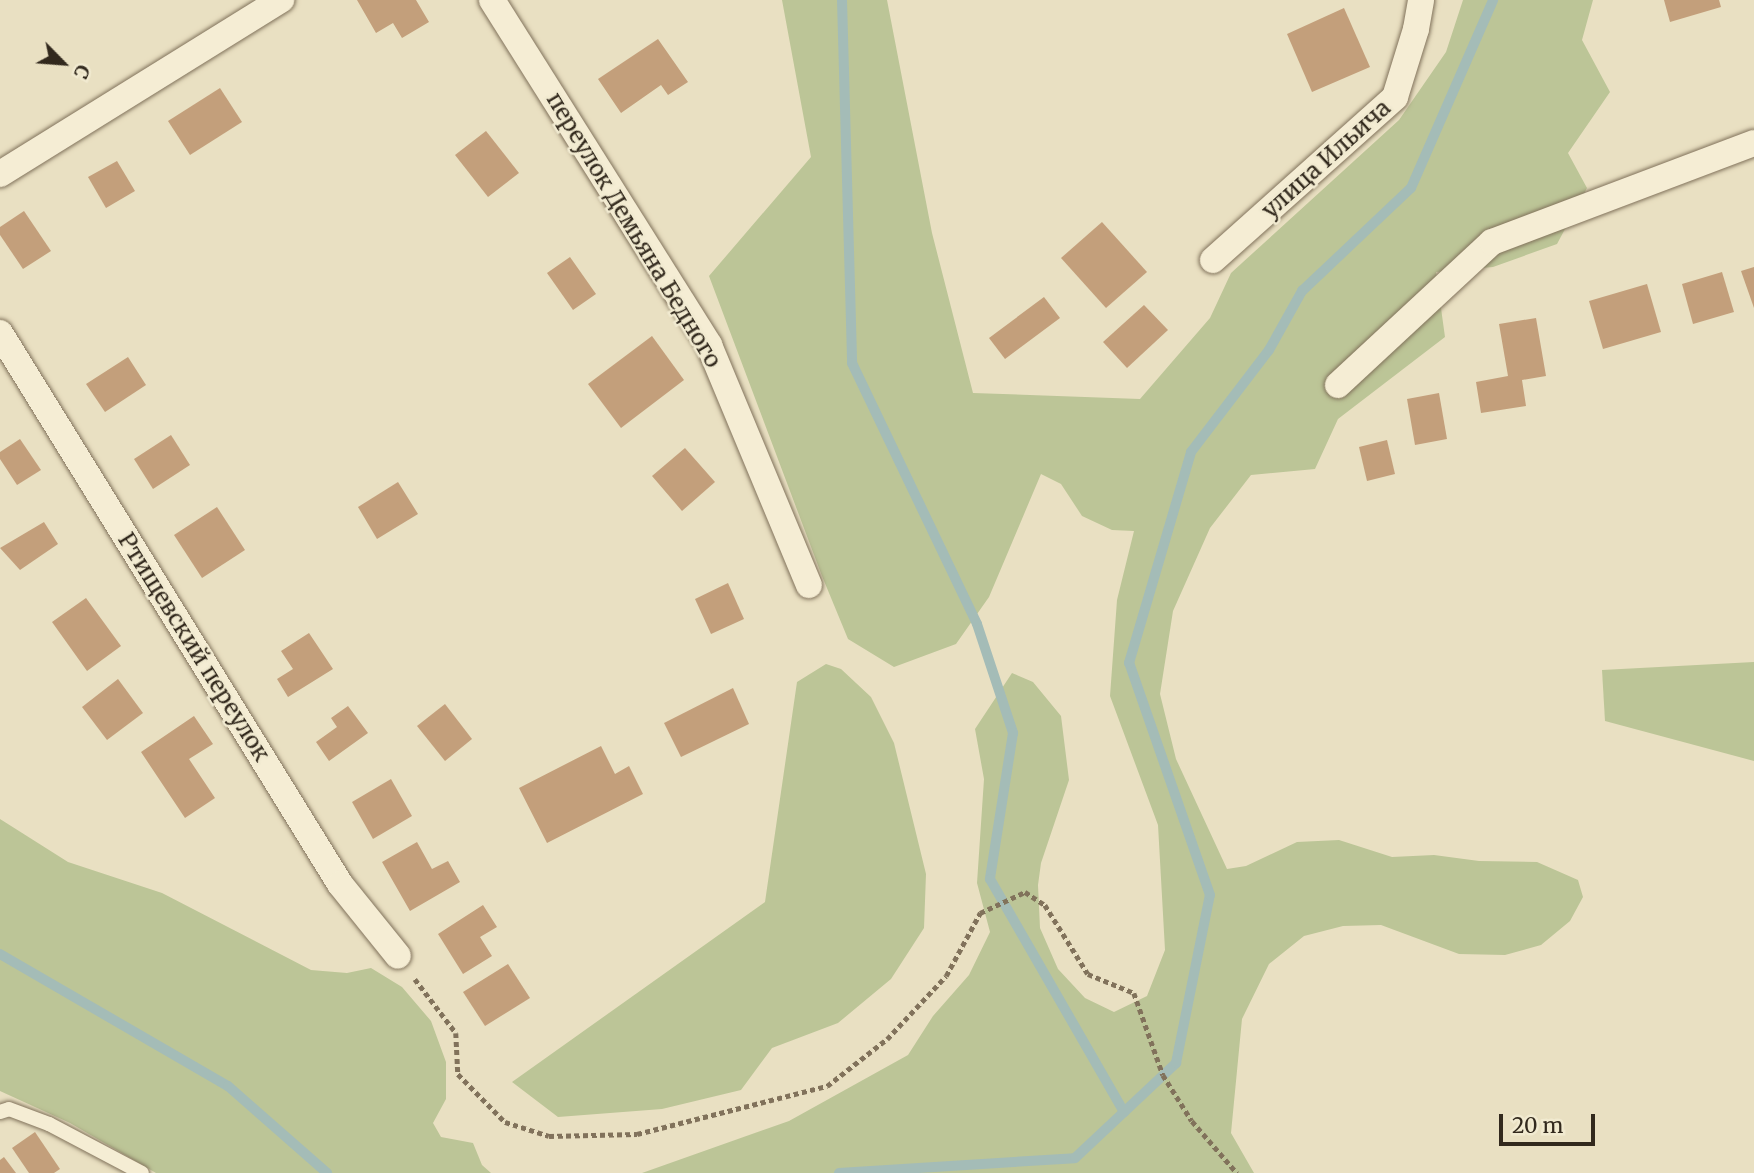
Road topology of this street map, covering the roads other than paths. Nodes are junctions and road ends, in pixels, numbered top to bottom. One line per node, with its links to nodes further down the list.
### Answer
1 (281, 0): 5 (street)
2 (492, 0): 9 (street, переулок Демьяна Бедного)
3 (1420, 0): 6 (street, улица Ильича)
4 (1754, 143): 8 (street)
5 (0, 174)
6 (1213, 260)
7 (0, 332): 10 (street, Ртищевский переулок)
8 (1338, 385)
9 (809, 584)
10 (398, 956)
11 (0, 1112): 12 (lane)
12 (142, 1173)

